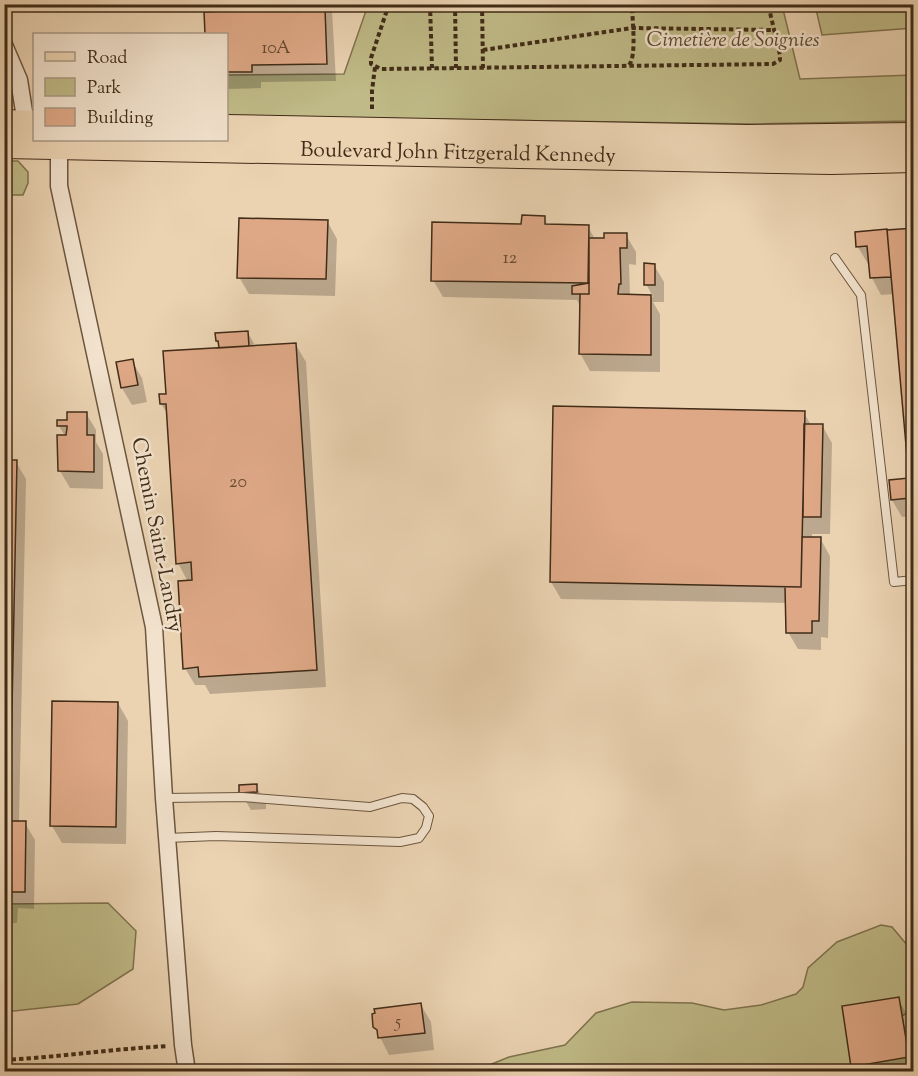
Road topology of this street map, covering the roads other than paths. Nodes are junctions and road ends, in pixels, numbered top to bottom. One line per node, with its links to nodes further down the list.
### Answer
1 (4, 45): 2 (street)
2 (22, 124)
3 (228, 128): 4 (main road, Boulevard John Fitzgerald Kennedy)
4 (914, 136)
5 (4, 146): 6 (main road, Boulevard John Fitzgerald Kennedy)
6 (59, 146): 7 (main road, Boulevard John Fitzgerald Kennedy); 10 (street, Chemin Saint-Landry)
7 (914, 159)
8 (835, 258): 9 (lane)
9 (914, 580)
10 (164, 798): 11 (street, Chemin Saint-Landry); 11 (lane)
11 (167, 838): 12 (street, Chemin Saint-Landry)
12 (187, 1071)

